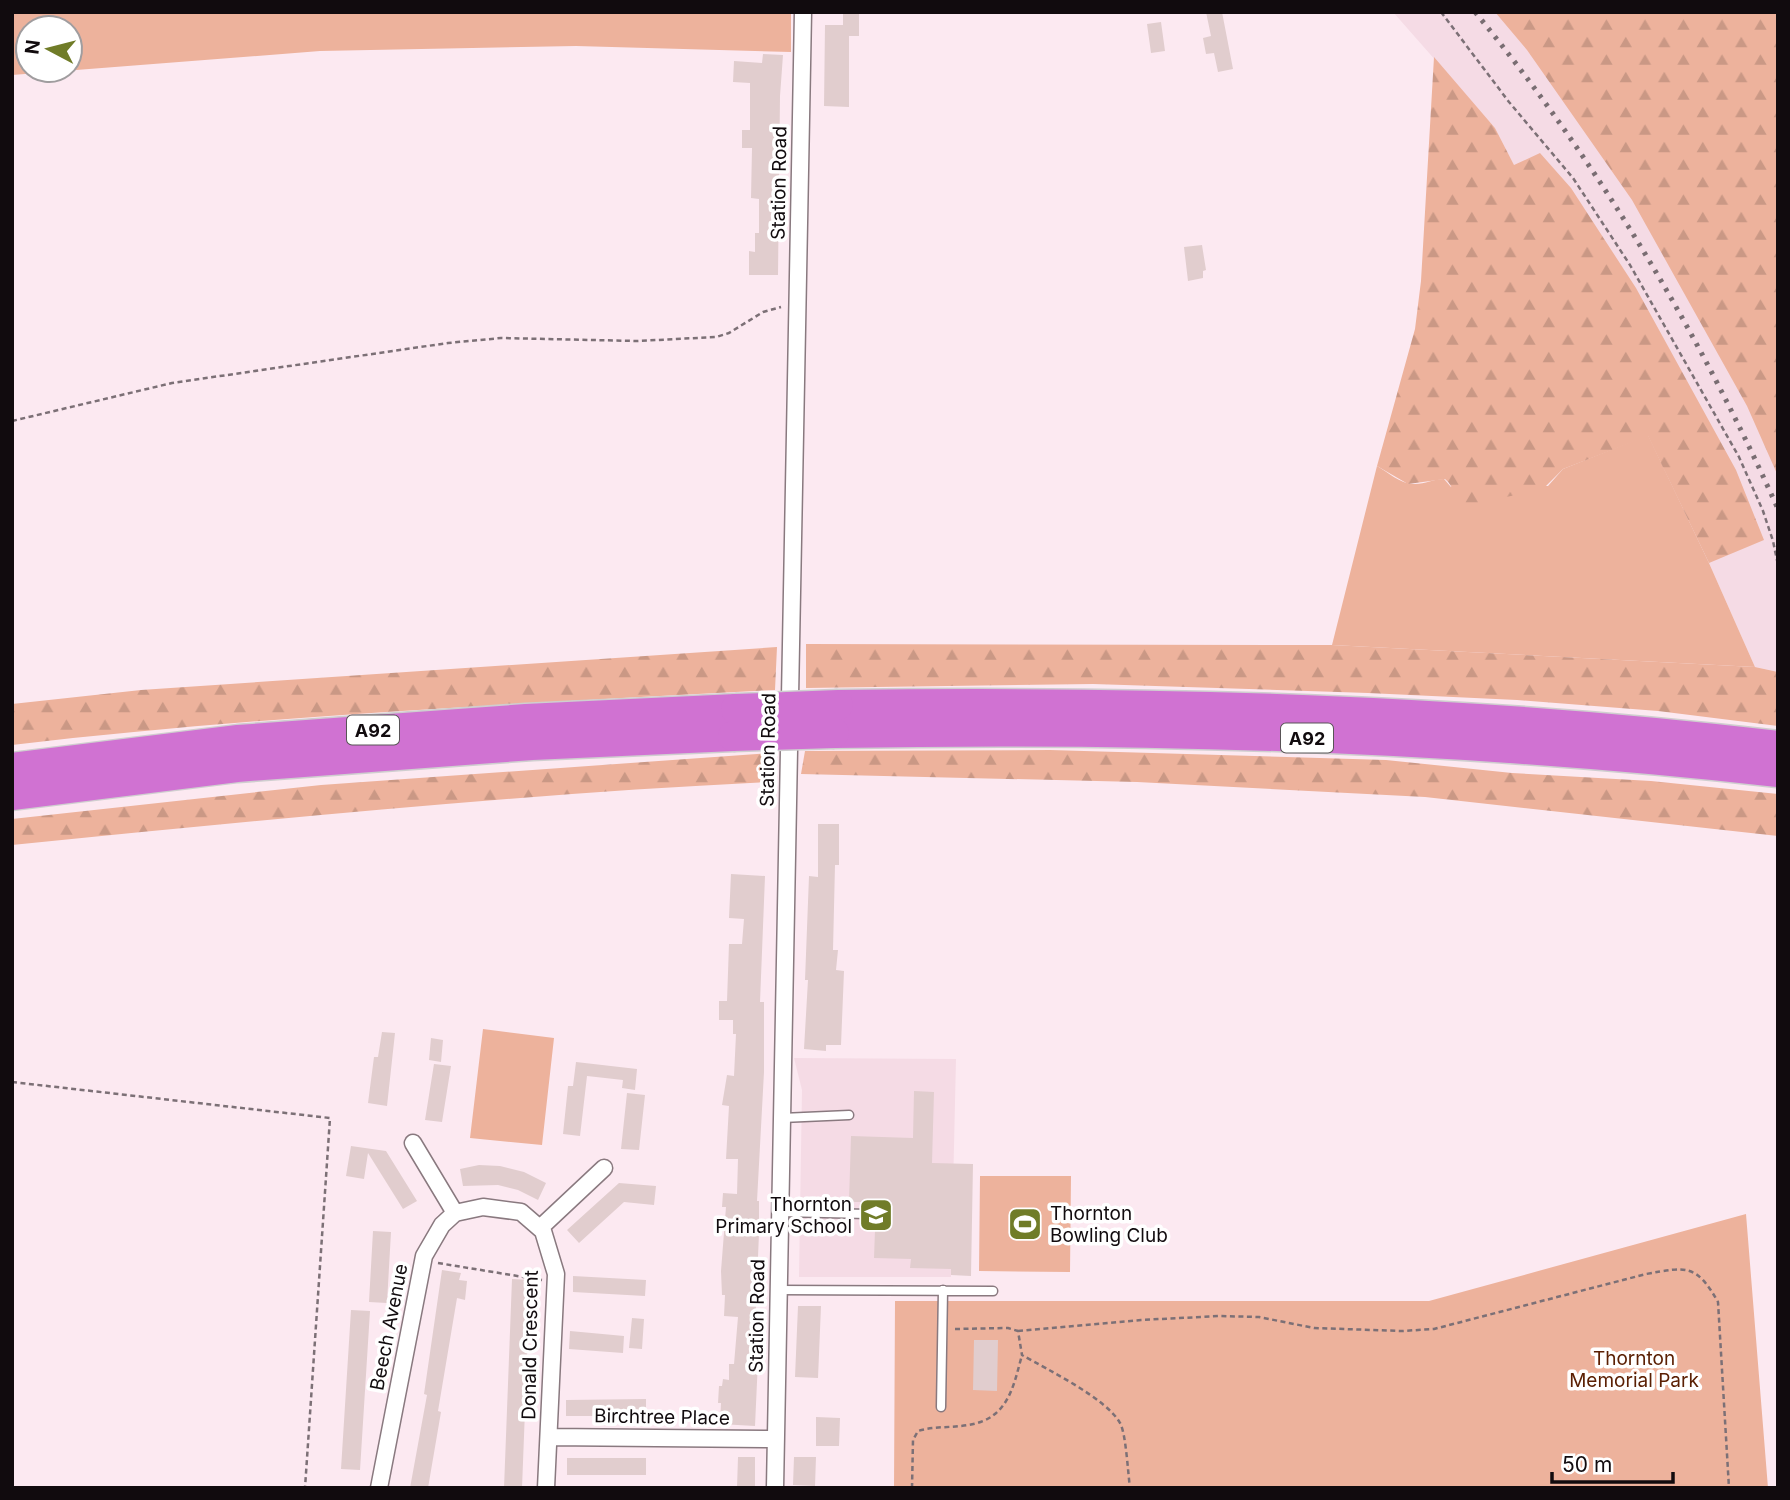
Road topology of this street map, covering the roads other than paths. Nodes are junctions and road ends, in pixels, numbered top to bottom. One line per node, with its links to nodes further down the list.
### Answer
1 (803, 12): 9 (street, Station Road)
2 (836, 719): 3 (highway, A92, bridge); 4 (highway, A92); 6 (highway, A92)
3 (735, 722): 5 (highway, A92); 7 (highway, A92)
4 (1778, 746)
5 (12, 768)
6 (1778, 772)
7 (12, 795)
8 (849, 1115): 9 (lane)
9 (782, 1118): 12 (street, Station Road)
10 (414, 1143): 13 (street)
11 (604, 1168): 15 (street)
12 (780, 1212): 14 (lane); 16 (street, Station Road)
13 (455, 1213): 15 (street); 22 (street, Beech Avenue)
14 (867, 1214)
15 (540, 1228): 20 (street, Donald Crescent)
16 (778, 1290): 17 (lane); 21 (street, Station Road)
17 (943, 1290): 18 (lane); 19 (lane)
18 (993, 1291)
19 (942, 1407)
20 (549, 1437): 21 (street, Birchtree Place); 23 (street, Donald Crescent)
21 (776, 1439): 24 (street, Station Road)
22 (379, 1488)
23 (546, 1488)
24 (775, 1488)

